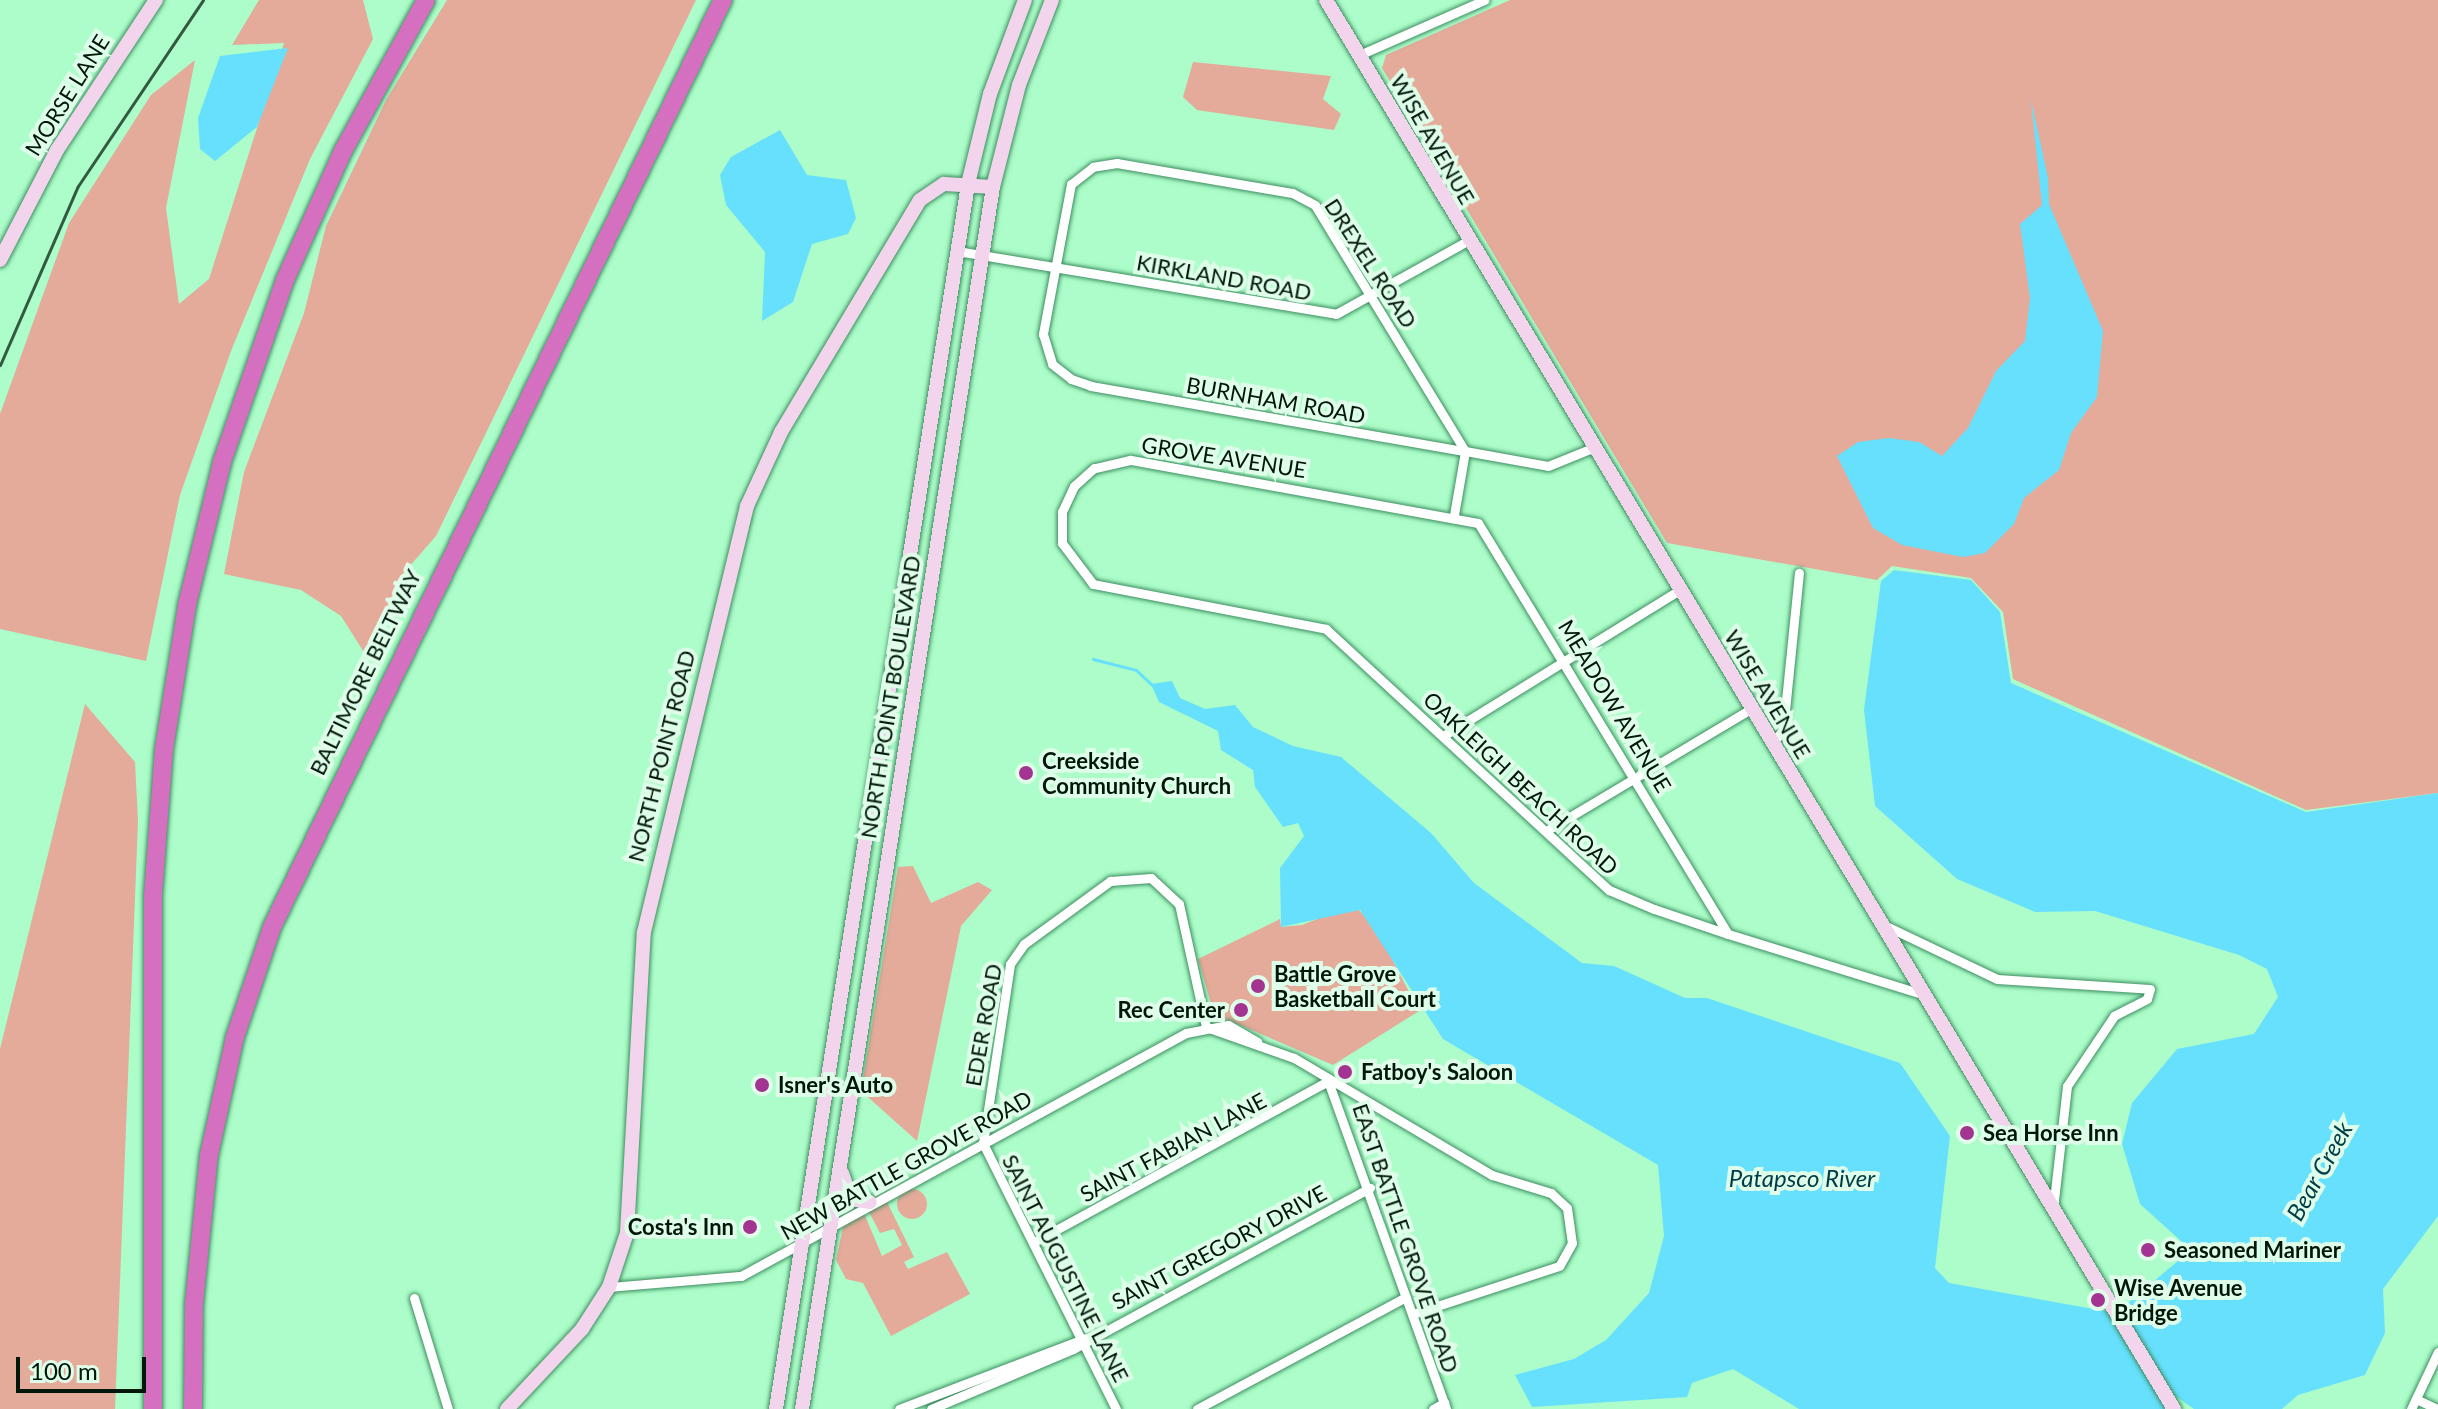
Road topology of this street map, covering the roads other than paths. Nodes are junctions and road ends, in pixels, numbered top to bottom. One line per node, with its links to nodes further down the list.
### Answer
1 (156, 0): 14 (main road, MORSE LANE)
2 (426, 0): 52 (highway)
3 (723, 0): 53 (highway, BALTIMORE BELTWAY)
4 (1025, 0): 9 (main road, NORTH POINT BOULEVARD)
5 (1052, 0): 10 (main road, NORTH POINT BOULEVARD)
6 (1326, 0): 8 (main road, WISE AVENUE)
7 (1484, 0): 8 (street)
8 (1359, 55): 11 (main road, WISE AVENUE)
9 (968, 184): 10 (main road, NORTH POINT ROAD); 12 (main road, NORTH POINT BOULEVARD); 44 (main road, NORTH POINT ROAD)
10 (993, 187): 13 (main road, NORTH POINT BOULEVARD)
11 (1467, 241): 16 (street, KIRKLAND ROAD); 17 (main road, WISE AVENUE)
12 (957, 251): 13 (street, KIRKLAND ROAD); 31 (main road, NORTH POINT BOULEVARD)
13 (982, 254): 15 (street, KIRKLAND ROAD); 32 (main road, NORTH POINT BOULEVARD)
14 (0, 260)
15 (1053, 265): 16 (street, KIRKLAND ROAD); 16 (street, DREXEL ROAD); 18 (street, BURNHAM ROAD)
16 (1374, 297): 18 (street, DREXEL ROAD)
17 (1595, 447): 18 (street, BURNHAM ROAD); 22 (main road, WISE AVENUE)
18 (1465, 451): 19 (street)
19 (1454, 515): 21 (street, GROVE AVENUE); 23 (street, MEADOW AVENUE)
20 (1799, 573): 26 (street)
21 (1108, 590): 25 (street, OAKLEIGH BEACH ROAD)
22 (1679, 590): 23 (street); 24 (main road, WISE AVENUE)
23 (1565, 660): 25 (street); 27 (street, MEADOW AVENUE)
24 (1751, 709): 26 (main road, WISE AVENUE); 27 (street)
25 (1443, 736): 28 (street, OAKLEIGH BEACH ROAD)
26 (1772, 744): 29 (main road, WISE AVENUE)
27 (1636, 776): 28 (street); 30 (street, MEADOW AVENUE)
28 (1546, 831): 30 (street, OAKLEIGH BEACH ROAD)
29 (1882, 924): 33 (main road, WISE AVENUE); 40 (street)
30 (1728, 934): 33 (street, OAKLEIGH BEACH ROAD)
31 (843, 983): 32 (main road); 42 (main road, NORTH POINT BOULEVARD)
32 (867, 988): 37 (main road, NORTH POINT BOULEVARD)
33 (1925, 995): 40 (main road, WISE AVENUE)
34 (1206, 1027): 35 (street); 36 (street, NEW BATTLE GROVE ROAD); 36 (street, EDER ROAD)
35 (1328, 1081): 38 (street, EAST BATTLE GROVE ROAD); 43 (street, SAINT FABIAN LANE); 47 (street)
36 (983, 1143): 39 (street, NEW BATTLE GROVE ROAD); 43 (street, SAINT AUGUSTINE LANE)
37 (840, 1164): 39 (main road); 41 (main road, NORTH POINT BOULEVARD)
38 (1370, 1188): 45 (street, EAST BATTLE GROVE ROAD); 48 (street, SAINT GREGORY DRIVE)
39 (870, 1202): 41 (street, NEW BATTLE GROVE ROAD)
40 (2053, 1209): 63 (main road, WISE AVENUE)
41 (830, 1225): 42 (street, NEW BATTLE GROVE ROAD); 57 (main road, NORTH POINT BOULEVARD)
42 (803, 1240): 44 (street, NEW BATTLE GROVE ROAD); 56 (main road, NORTH POINT BOULEVARD)
43 (1034, 1242): 48 (street, SAINT AUGUSTINE LANE)
44 (609, 1287): 55 (main road, NORTH POINT ROAD)
45 (1406, 1297): 47 (street, EAST BATTLE GROVE ROAD); 61 (street)
46 (414, 1298): 54 (street)
47 (1413, 1314): 51 (street, EAST BATTLE GROVE ROAD)
48 (1086, 1338): 58 (street, SAINT GREGORY DRIVE); 59 (street, SAINT GREGORY DRIVE); 60 (street, SAINT AUGUSTINE LANE)
49 (2438, 1352): 50 (street)
50 (2416, 1399): 64 (street); 65 (street)
51 (1445, 1406): 62 (street)
52 (153, 1409)
53 (193, 1409)
54 (448, 1409)
55 (507, 1409)
56 (776, 1409)
57 (802, 1409)
58 (899, 1409)
59 (931, 1409)
60 (1116, 1409)
61 (1197, 1409)
62 (1433, 1409)
63 (2174, 1409)
64 (2411, 1409)
65 (2437, 1409)

